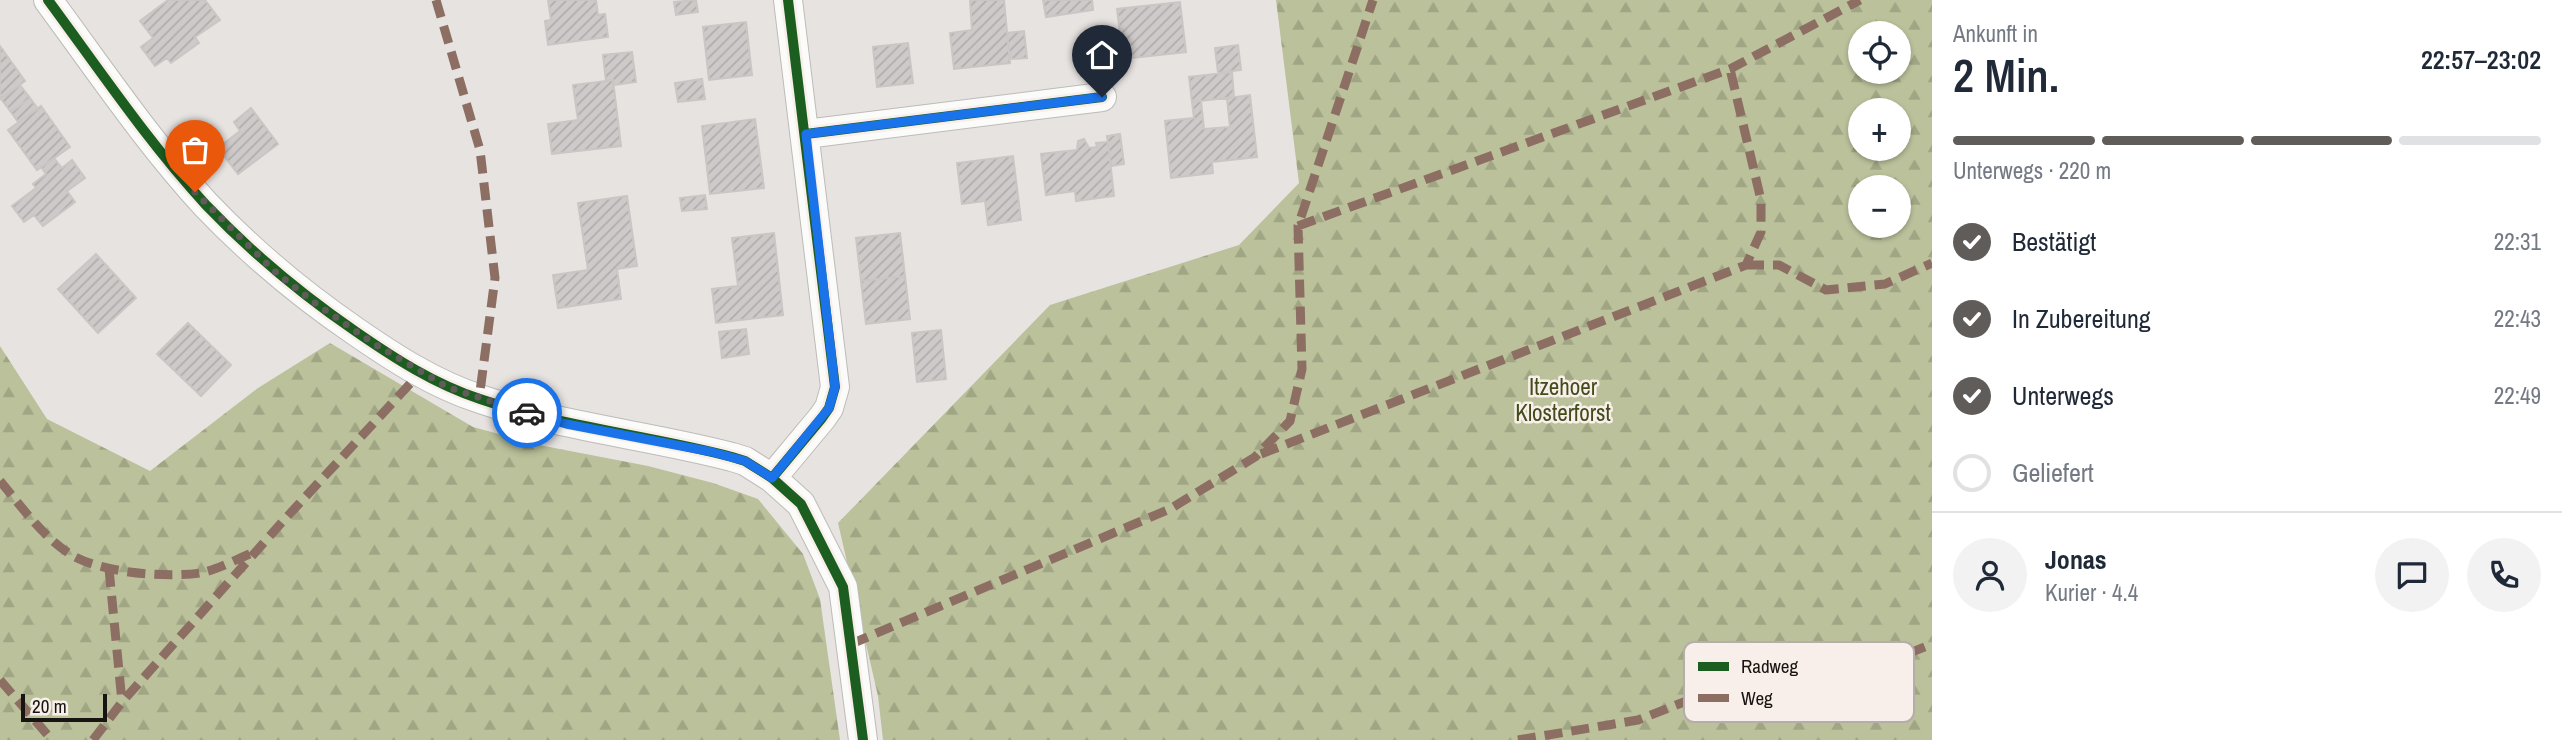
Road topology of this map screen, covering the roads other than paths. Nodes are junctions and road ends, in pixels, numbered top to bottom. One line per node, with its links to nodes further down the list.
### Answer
1 (48, 0): 5 (street)
2 (788, 0): 4 (street)
3 (1102, 97): 4 (street)
4 (806, 134): 5 (street)
5 (772, 478): 6 (street)
6 (863, 740)

